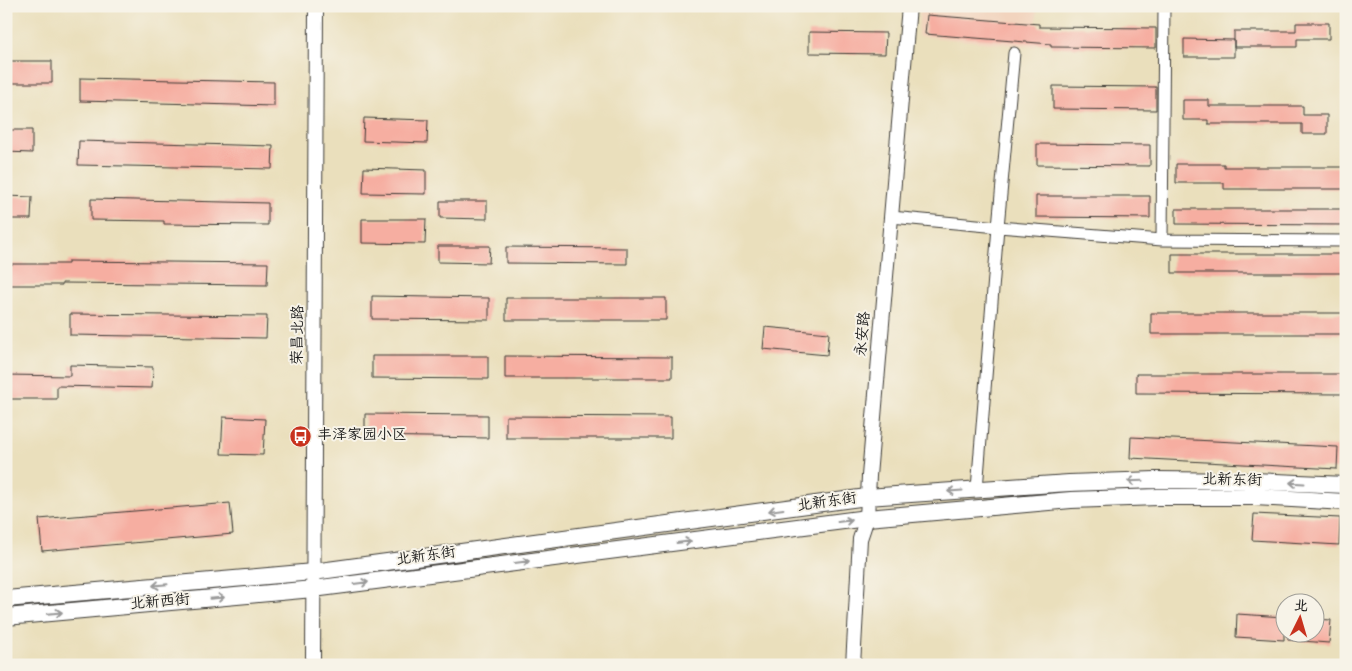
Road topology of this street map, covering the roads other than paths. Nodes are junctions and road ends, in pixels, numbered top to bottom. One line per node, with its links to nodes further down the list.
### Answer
1 (316, 6): 16 (street, 荣昌北路)
2 (909, 6): 5 (street, 永安路)
3 (1164, 6): 7 (street)
4 (1014, 52): 6 (street)
5 (891, 217): 6 (street); 11 (street, 永安路)
6 (998, 227): 7 (street); 10 (street)
7 (1162, 240): 8 (street)
8 (1346, 241)
9 (1346, 485): 10 (main road, 北新东街, one-way to 10)
10 (977, 489): 11 (main road, 北新东街, one-way to 11)
11 (867, 497): 13 (street, 永安路); 14 (main road, 北新东街, one-way to 14)
12 (1346, 502): 13 (main road, 北新东街)
13 (867, 518): 15 (main road, 北新东街, one-way to 13); 21 (street, 永安路)
14 (566, 538): 15 (street); 16 (main road, 北新东街)
15 (568, 556): 17 (main road, 北新东街, one-way to 15)
16 (313, 572): 17 (street, 荣昌北路); 18 (main road, 北新西街, one-way to 18)
17 (313, 589): 19 (main road, 北新西街, one-way to 17); 20 (street, 荣昌北路)
18 (6, 599)
19 (6, 617)
20 (313, 665)
21 (853, 665)

